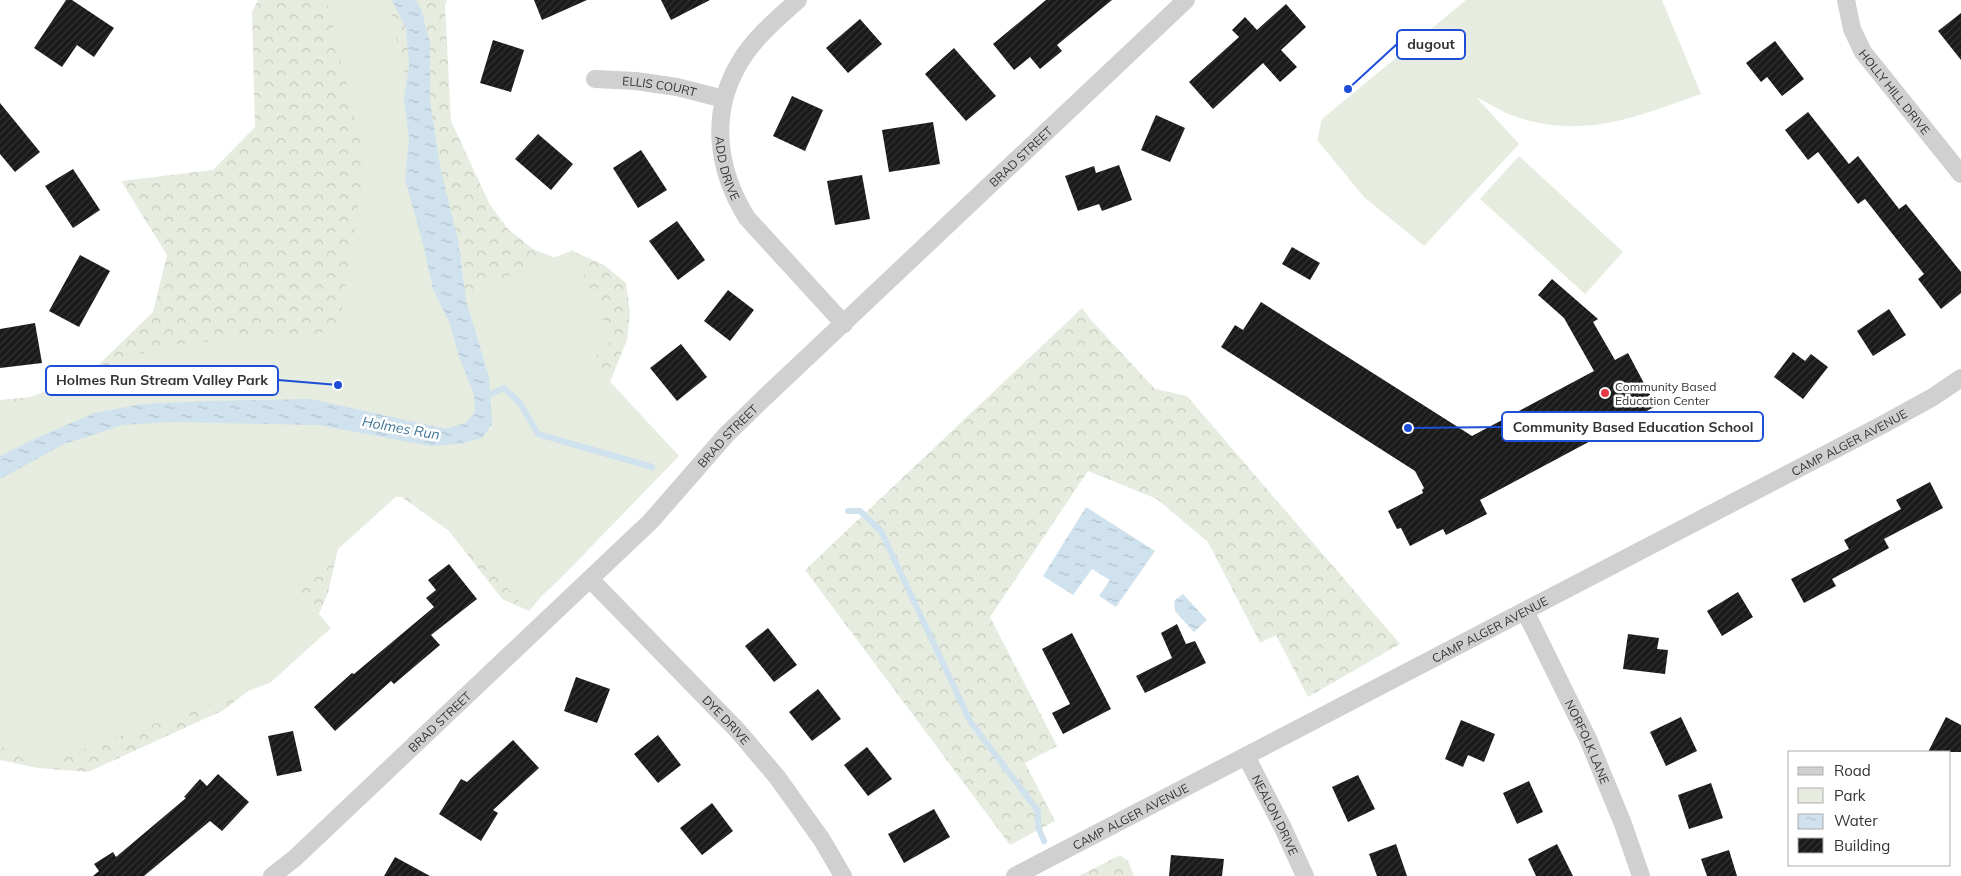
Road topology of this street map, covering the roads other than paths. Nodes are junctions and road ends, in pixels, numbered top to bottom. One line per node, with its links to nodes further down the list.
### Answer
1 (798, 0): 5 (street, ADD DRIVE)
2 (1186, 0): 7 (street, BRAD STREET)
3 (1846, 0): 6 (street, HOLLY HILL DRIVE)
4 (595, 79): 5 (street, ELLIS COURT)
5 (724, 99): 7 (street, ADD DRIVE)
6 (1961, 174)
7 (844, 324): 9 (street, BRAD STREET)
8 (1961, 378): 10 (street, CAMP ALGER AVENUE)
9 (590, 579): 12 (street, BRAD STREET); 13 (street, DYE DRIVE)
10 (1525, 611): 11 (street, CAMP ALGER AVENUE); 16 (street, NORFOLK LANE)
11 (1246, 756): 14 (street, CAMP ALGER AVENUE); 15 (street, NEALON DRIVE)
12 (272, 876)
13 (842, 876)
14 (1015, 876)
15 (1305, 876)
16 (1641, 876)

